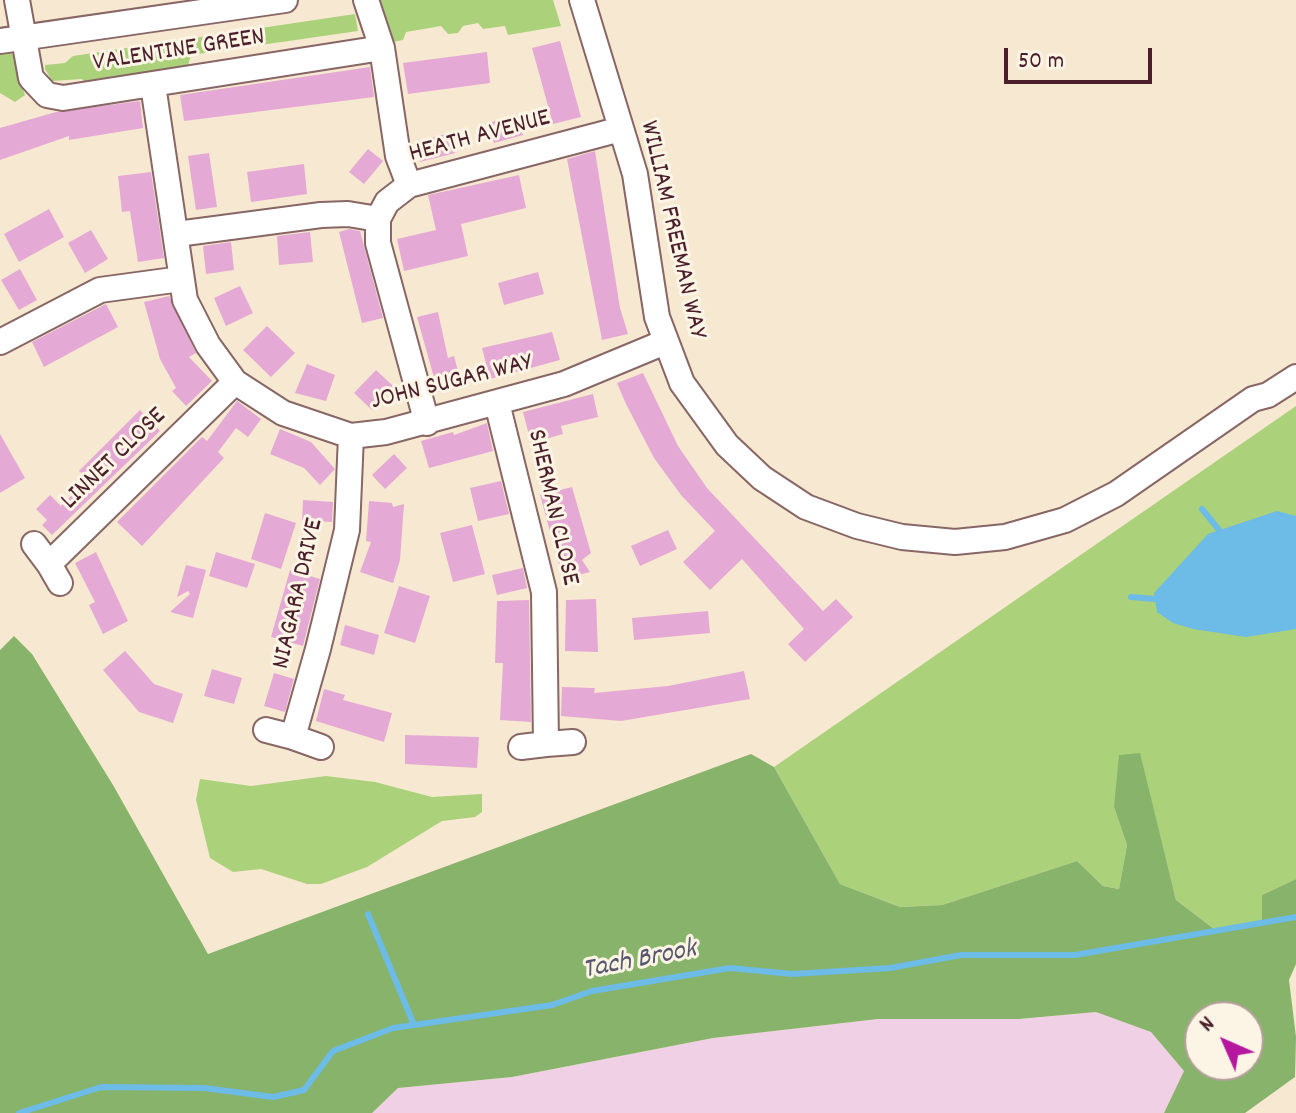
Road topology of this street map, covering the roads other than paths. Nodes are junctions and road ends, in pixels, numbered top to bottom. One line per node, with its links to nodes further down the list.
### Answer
1 (17, 0): 5 (street)
2 (285, 0): 5 (street)
3 (366, 0): 6 (street)
4 (582, 0): 8 (street, WILLIAM FREEMAN WAY)
5 (12, 40): 7 (street, VALENTINE GREEN)
6 (382, 48): 7 (street, VALENTINE GREEN); 9 (street)
7 (153, 85): 11 (street, JOHN SUGAR WAY)
8 (621, 129): 9 (street, HEATH AVENUE); 14 (street, WILLIAM FREEMAN WAY)
9 (409, 185): 10 (street, HEATH AVENUE)
10 (378, 219): 11 (street); 20 (street)
11 (177, 234): 12 (street, JOHN SUGAR WAY)
12 (181, 279): 13 (street); 17 (street, JOHN SUGAR WAY)
13 (0, 342)
14 (665, 342): 18 (street, WILLIAM FREEMAN WAY); 19 (street, JOHN SUGAR WAY)
15 (1296, 361): 18 (street)
16 (1296, 377): 18 (street)
17 (235, 382): 21 (street, JOHN SUGAR WAY); 22 (street, LINNET CLOSE)
18 (1253, 399)
19 (497, 403): 20 (street, JOHN SUGAR WAY); 26 (street, SHERMAN CLOSE)
20 (427, 423): 21 (street, JOHN SUGAR WAY)
21 (351, 436): 24 (street, NIAGARA DRIVE)
22 (34, 544)
23 (266, 730): 24 (street)
24 (293, 737): 27 (street)
25 (573, 742): 26 (street)
26 (546, 744): 28 (street)
27 (321, 747)
28 (521, 747)

